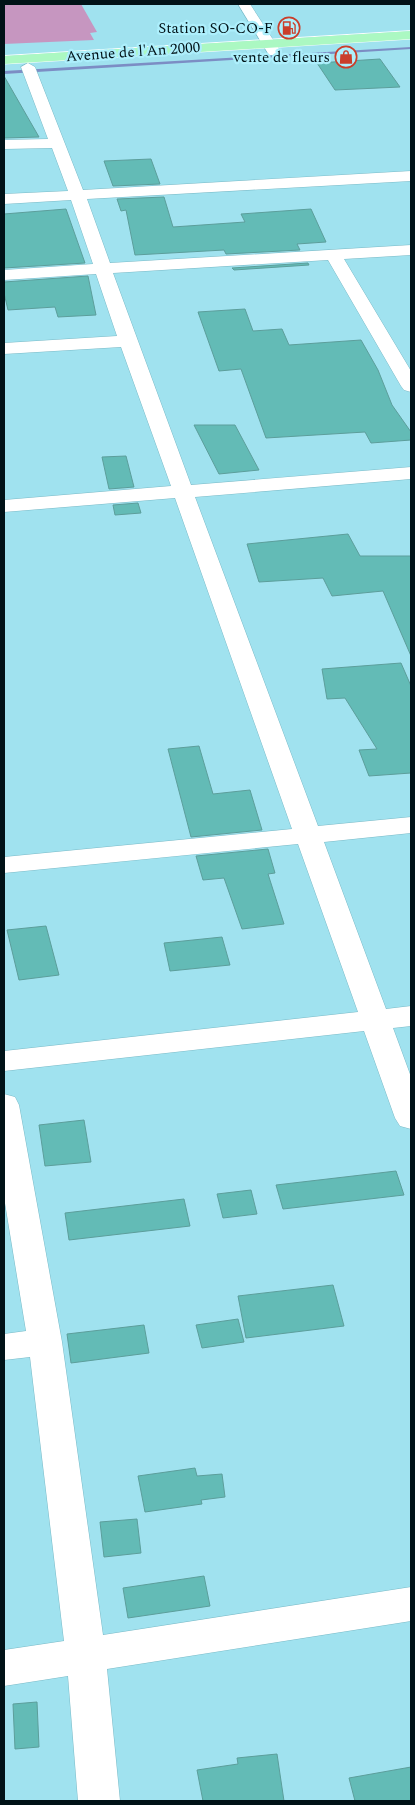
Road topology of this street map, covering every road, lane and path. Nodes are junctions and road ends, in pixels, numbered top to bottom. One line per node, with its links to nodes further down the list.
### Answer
1 (244, 4): 4 (street)
2 (411, 35): 4 (main road, Avenue de l'An 2000)
3 (411, 44): 4 (main road, Avenue de l'An 2000)
4 (272, 48): 5 (main road, Avenue de l'An 2000); 6 (main road, Avenue de l'An 2000)
5 (4, 60)
6 (28, 67): 7 (main road, Avenue de l'An 2000); 8 (street)
7 (4, 69)
8 (56, 142): 9 (street); 11 (street)
9 (4, 146)
10 (411, 176): 11 (street)
11 (77, 194): 12 (street); 15 (street)
12 (4, 199)
13 (411, 250): 14 (street)
14 (333, 255): 15 (street); 19 (street)
15 (102, 268): 16 (street); 17 (street)
16 (4, 275)
17 (128, 342): 18 (street); 21 (street)
18 (4, 350)
19 (410, 382)
20 (411, 474): 21 (street)
21 (183, 492): 22 (street); 24 (street)
22 (4, 506)
23 (411, 825): 24 (street)
24 (308, 835): 25 (street); 27 (street)
25 (4, 864)
26 (411, 1016): 27 (street)
27 (376, 1020): 28 (street); 30 (street)
28 (4, 1062)
29 (4, 1105): 31 (street)
30 (411, 1118)
31 (45, 1342): 32 (street); 34 (street)
32 (4, 1347)
33 (411, 1604): 34 (street)
34 (86, 1656): 35 (street); 36 (street)
35 (4, 1668)
36 (99, 1801)

